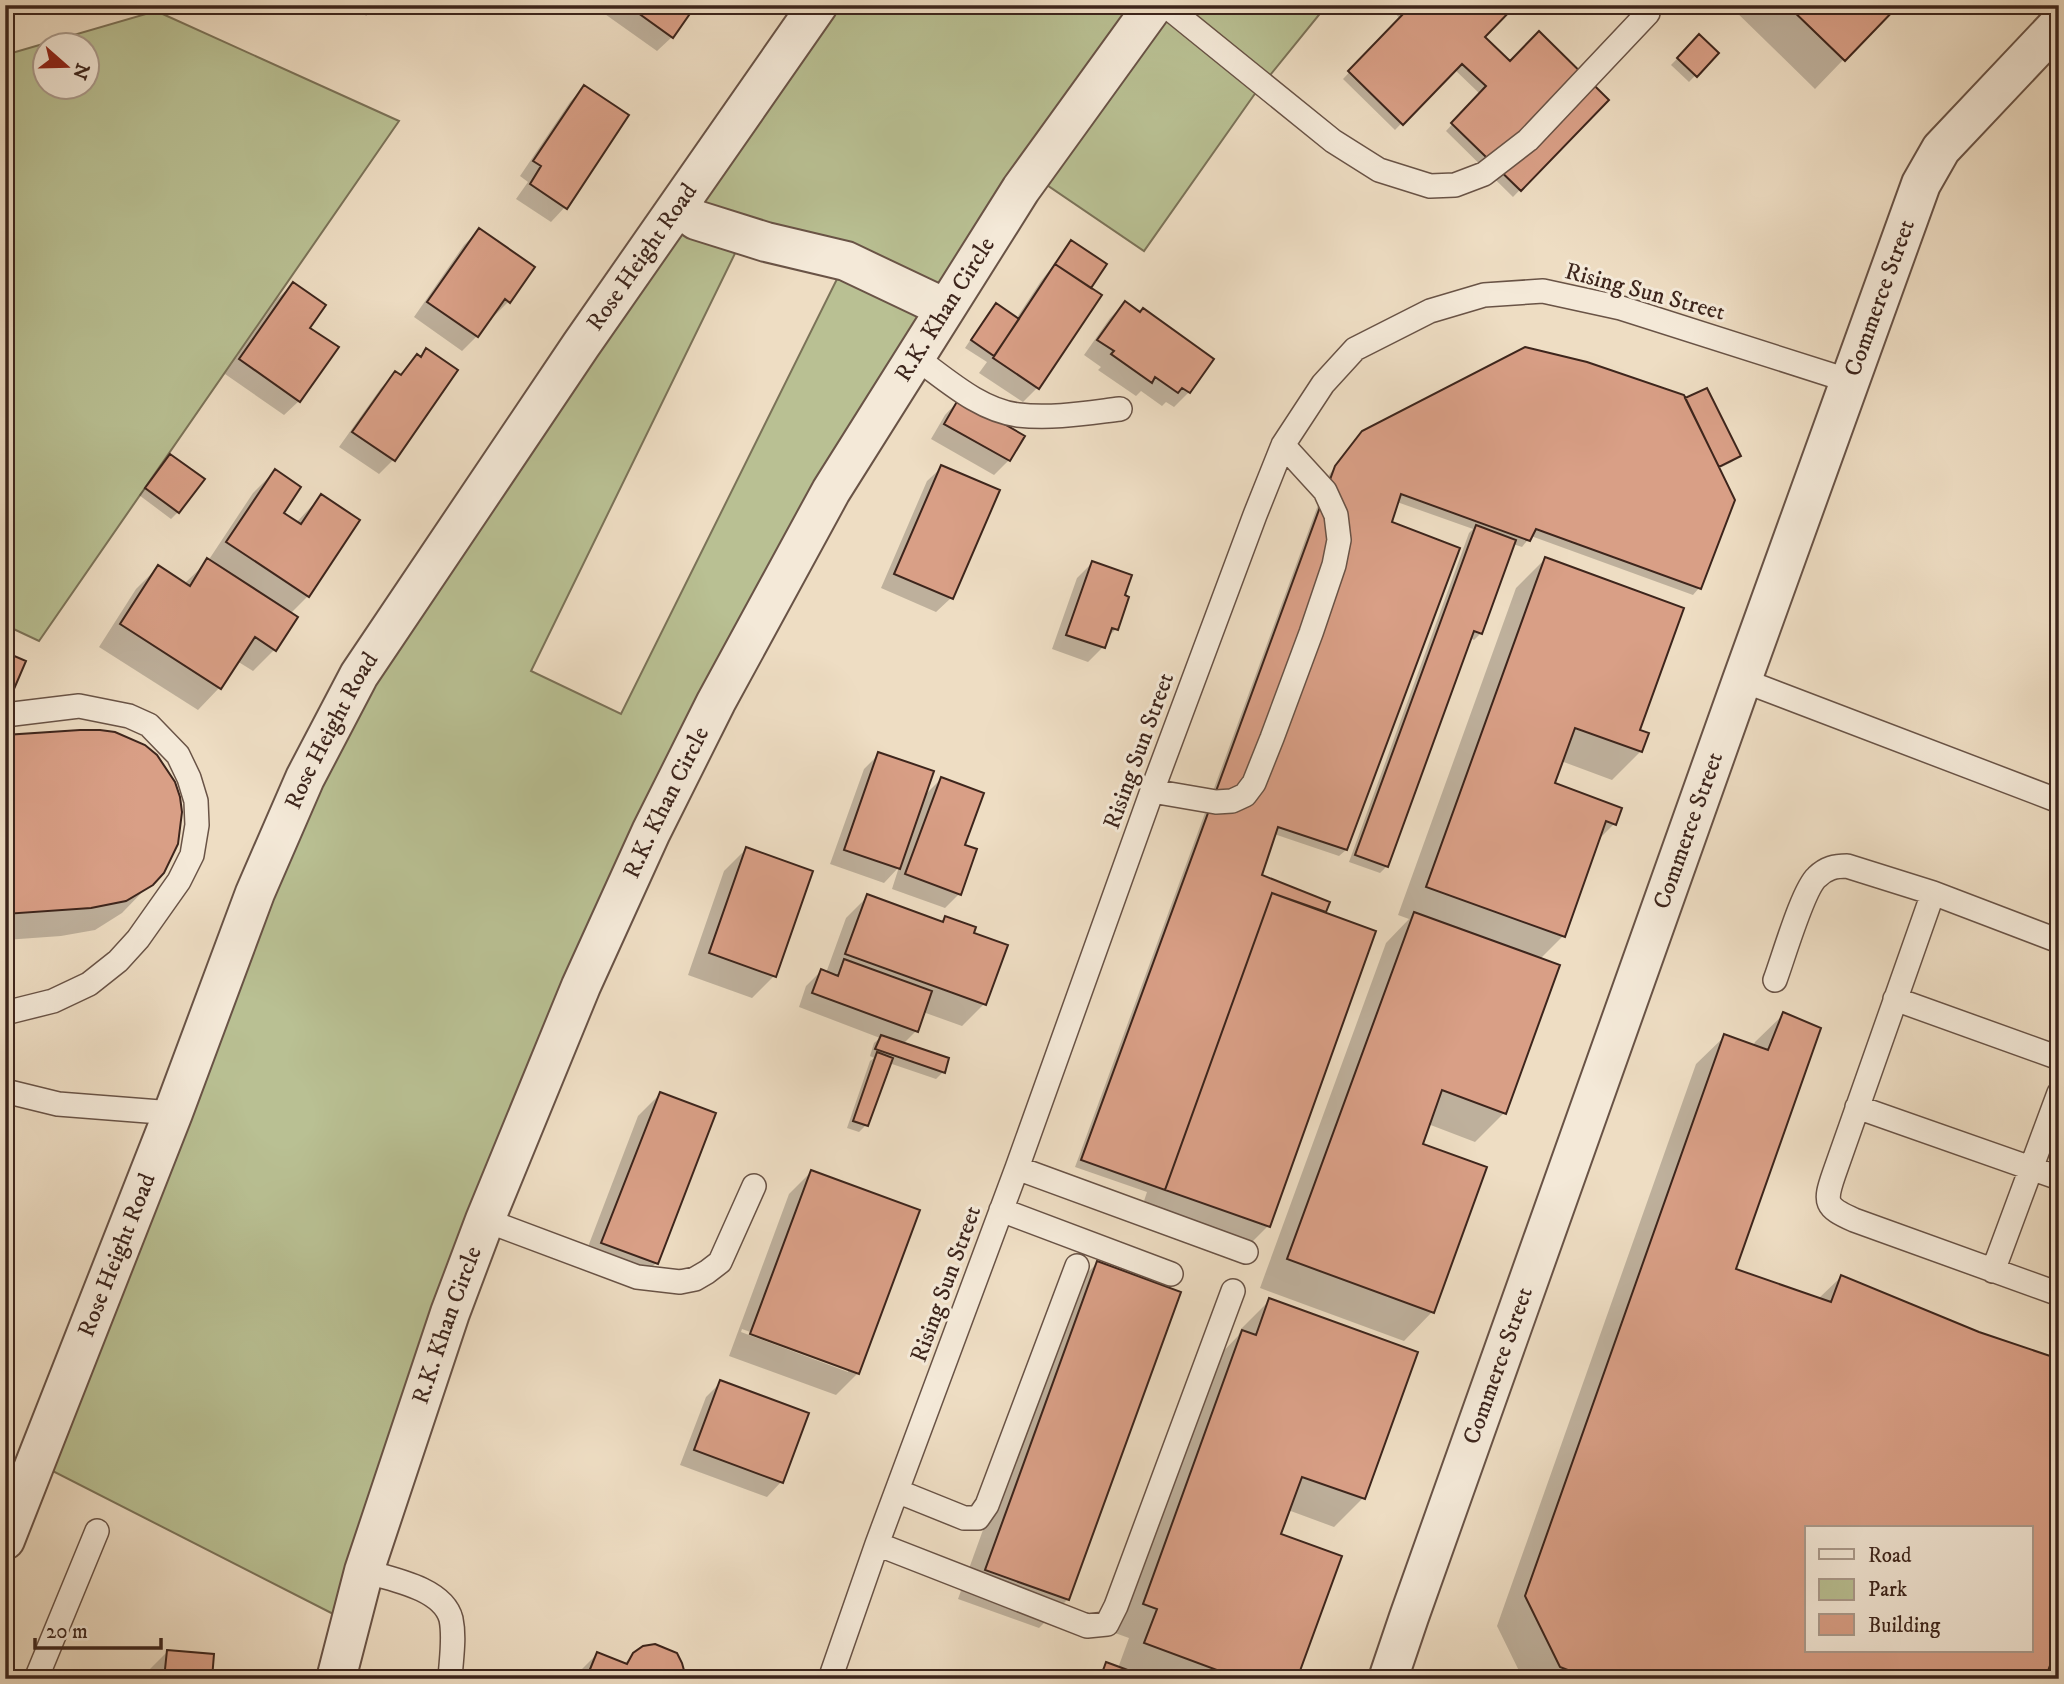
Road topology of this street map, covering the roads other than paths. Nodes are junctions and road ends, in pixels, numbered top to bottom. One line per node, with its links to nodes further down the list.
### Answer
1 (818, 5): 6 (street, Rose Height Road)
2 (1154, 5): 7 (street, R.K. Khan Circle)
3 (1165, 5): 4 (lane)
4 (1648, 13)
5 (2059, 24): 9 (street, Commerce Street)
6 (678, 207): 7 (street); 25 (street, Rose Height Road)
7 (946, 308): 8 (street, R.K. Khan Circle)
8 (915, 357): 10 (lane); 31 (street, R.K. Khan Circle)
9 (1850, 381): 11 (lane, Rising Sun Street); 12 (street, Commerce Street)
10 (1120, 410)
11 (1283, 445): 14 (lane, Rising Sun Street); 14 (lane)
12 (1742, 680): 15 (lane); 47 (street, Commerce Street)
13 (5, 715): 20 (lane)
14 (1152, 791): 26 (lane, Rising Sun Street)
15 (2059, 802)
16 (1933, 893): 17 (lane); 18 (lane); 19 (lane)
17 (2059, 941)
18 (1775, 980)
19 (1895, 999): 21 (lane); 24 (lane)
20 (5, 1013)
21 (2059, 1058)
22 (5, 1091): 25 (lane)
23 (2059, 1093): 27 (lane)
24 (1857, 1107): 27 (lane); 34 (lane)
25 (173, 1113): 40 (street, Rose Height Road)
26 (1017, 1168): 30 (lane, Rising Sun Street); 32 (lane)
27 (2031, 1168): 28 (lane); 34 (lane)
28 (2059, 1178)
29 (754, 1186): 31 (lane)
30 (1001, 1210): 35 (lane); 38 (lane, Rising Sun Street)
31 (485, 1220): 42 (street, R.K. Khan Circle)
32 (1246, 1252)
33 (1077, 1266): 38 (lane)
34 (1993, 1271): 37 (lane)
35 (1171, 1274)
36 (1233, 1291): 41 (lane)
37 (2059, 1294)
38 (897, 1491): 41 (lane, Rising Sun Street)
39 (97, 1531): 43 (lane)
40 (5, 1540)
41 (877, 1544): 46 (lane, Rising Sun Street)
42 (364, 1571): 44 (street, R.K. Khan Circle); 45 (lane)
43 (36, 1679)
44 (336, 1679)
45 (450, 1679)
46 (830, 1679)
47 (1388, 1679)

